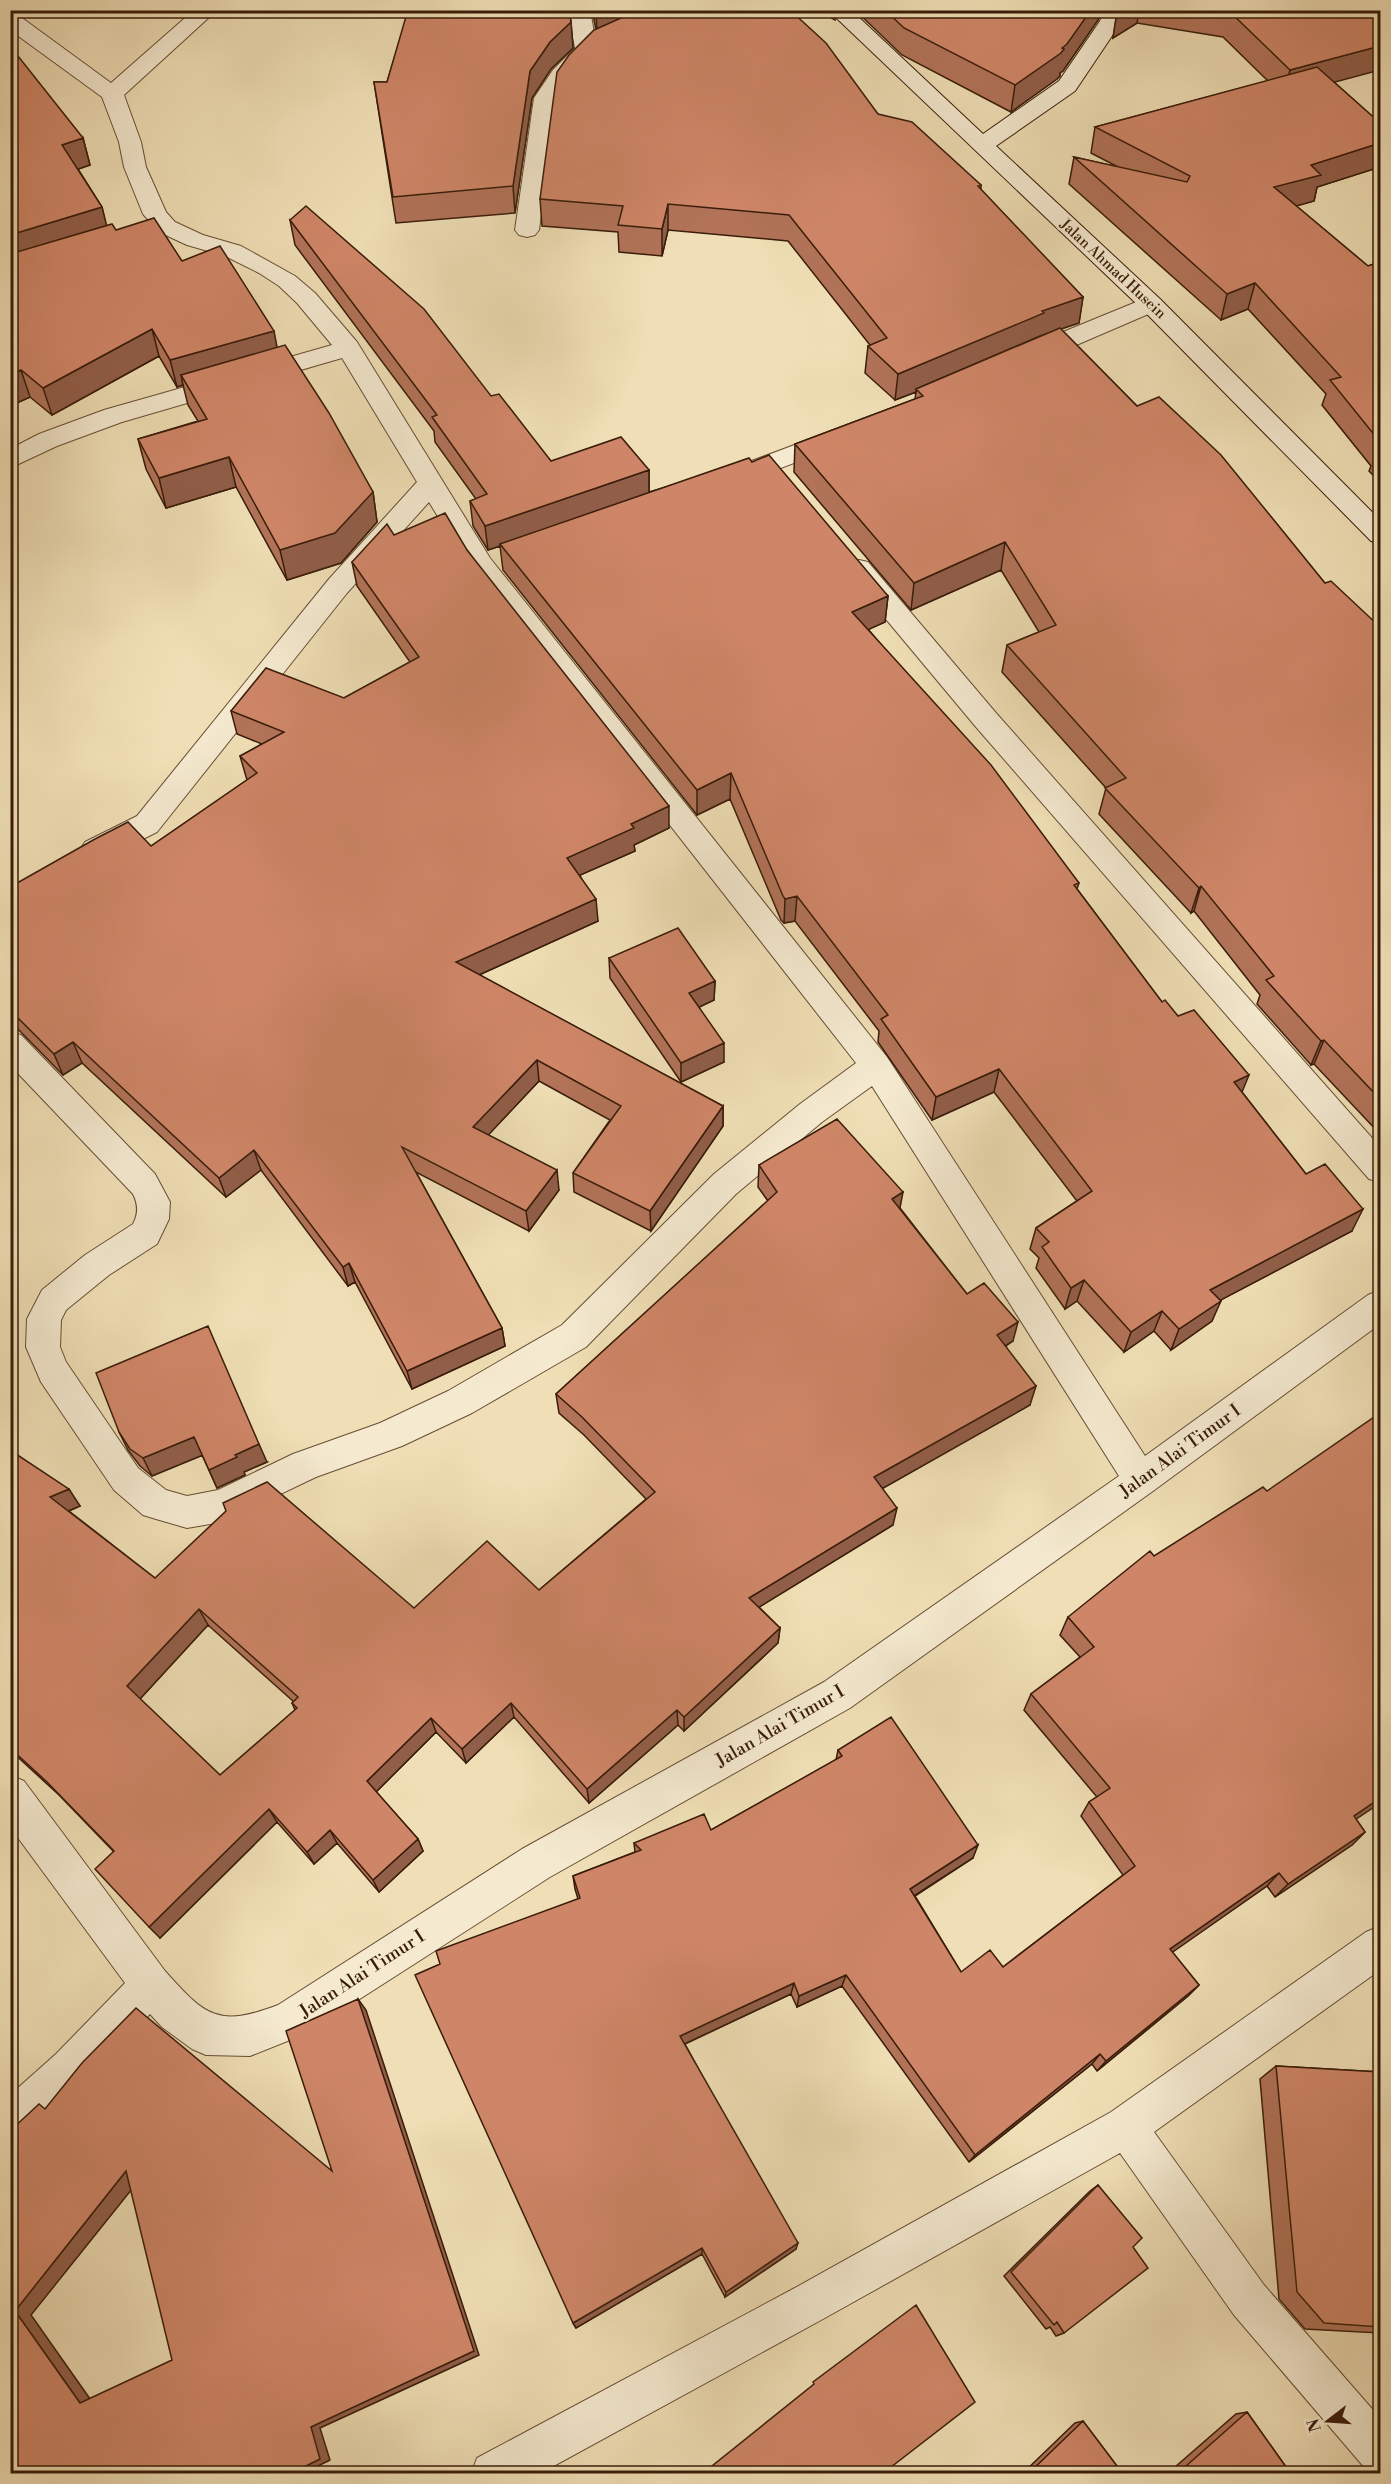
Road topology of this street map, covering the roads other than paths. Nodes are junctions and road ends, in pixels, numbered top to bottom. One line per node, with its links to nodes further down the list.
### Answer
1 (207, 10): 6 (street)
2 (579, 10): 8 (street)
3 (838, 10): 7 (street, Jalan Ahmad Husein)
4 (1115, 10): 7 (street)
5 (10, 20): 6 (street)
6 (112, 94): 10 (street)
7 (981, 146): 9 (street, Jalan Ahmad Husein)
8 (526, 230)
9 (1151, 304): 11 (street); 16 (street, Jalan Ahmad Husein)
10 (348, 348): 13 (street); 14 (street)
11 (1010, 364)
12 (858, 428): 15 (street)
13 (10, 460)
14 (431, 483): 18 (street); 20 (street)
15 (715, 484)
16 (1380, 535)
17 (840, 547): 21 (street)
18 (74, 862)
19 (10, 1044): 20 (street)
20 (876, 1066): 23 (street)
21 (1380, 1169)
22 (1380, 1305): 23 (street, Jalan Alai Timur I)
23 (1141, 1480): 26 (street, Jalan Alai Timur I)
24 (10, 1794): 26 (street, Jalan Alai Timur I)
25 (1380, 1946): 28 (street)
26 (151, 1985): 27 (street)
27 (10, 2124)
28 (1126, 2127): 29 (street); 30 (street)
29 (1380, 2451)
30 (493, 2474)

